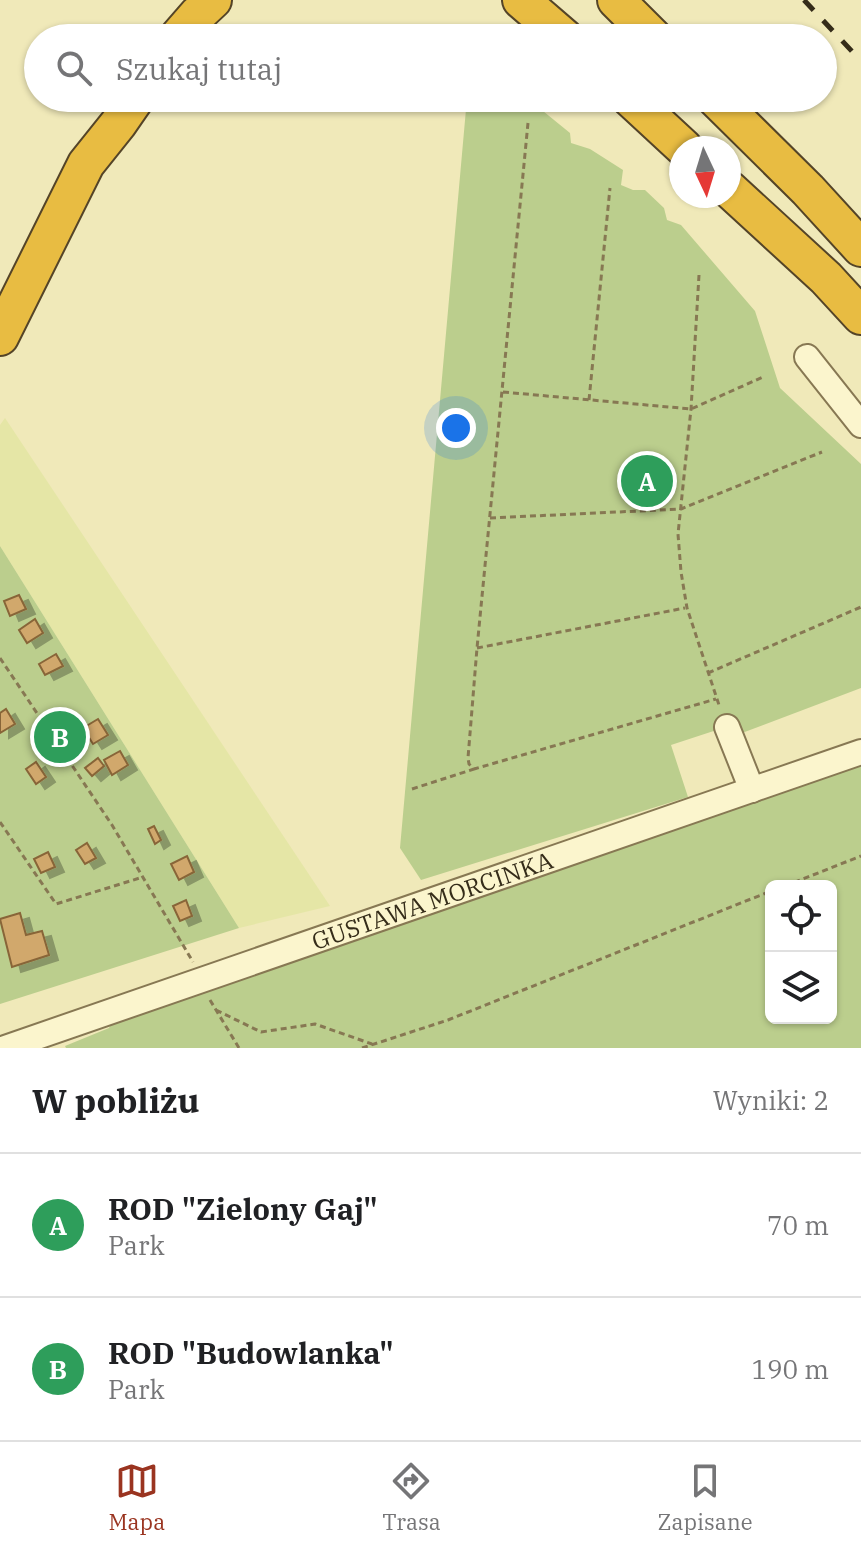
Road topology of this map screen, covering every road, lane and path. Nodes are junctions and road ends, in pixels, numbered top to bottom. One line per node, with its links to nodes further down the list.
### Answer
1 (213, 0): 4 (highway)
2 (521, 0): 5 (highway)
3 (616, 0): 6 (highway)
4 (189, 24)
5 (549, 24)
6 (640, 24)
7 (126, 112): 17 (highway)
8 (645, 112): 11 (highway)
9 (729, 112): 14 (highway)
10 (528, 123): 20 (path)
11 (671, 136)
12 (610, 188): 21 (path)
13 (741, 200): 16 (highway)
14 (861, 248)
15 (699, 275): 22 (path)
16 (861, 316)
17 (0, 337)
18 (807, 357): 23 (street)
19 (763, 377): 22 (path)
20 (503, 392): 21 (path); 26 (path)
21 (589, 400): 22 (path)
22 (691, 409): 25 (path)
23 (861, 425)
24 (822, 452): 25 (path)
25 (681, 509): 26 (path); 28 (path)
26 (490, 518): 29 (path)
27 (861, 607): 31 (path)
28 (687, 608): 29 (path); 31 (path)
29 (477, 648): 35 (path)
30 (0, 658): 40 (path)
31 (708, 673): 32 (path)
32 (716, 699): 33 (path); 35 (path)
33 (727, 727): 37 (street)
34 (861, 752): 37 (street, GUSTAWA MORCINKA)
35 (474, 769): 36 (path)
36 (412, 789)
37 (752, 790): 43 (street, GUSTAWA MORCINKA)
38 (0, 822): 40 (path)
39 (861, 856): 41 (path)
40 (143, 877): 43 (path)
41 (800, 880)
42 (765, 893): 45 (path)
43 (201, 980): 44 (path); 46 (street, GUSTAWA MORCINKA)
44 (216, 1010): 45 (path); 47 (path)
45 (374, 1044): 48 (path)
46 (5, 1048)
47 (240, 1048)
48 (362, 1048)

